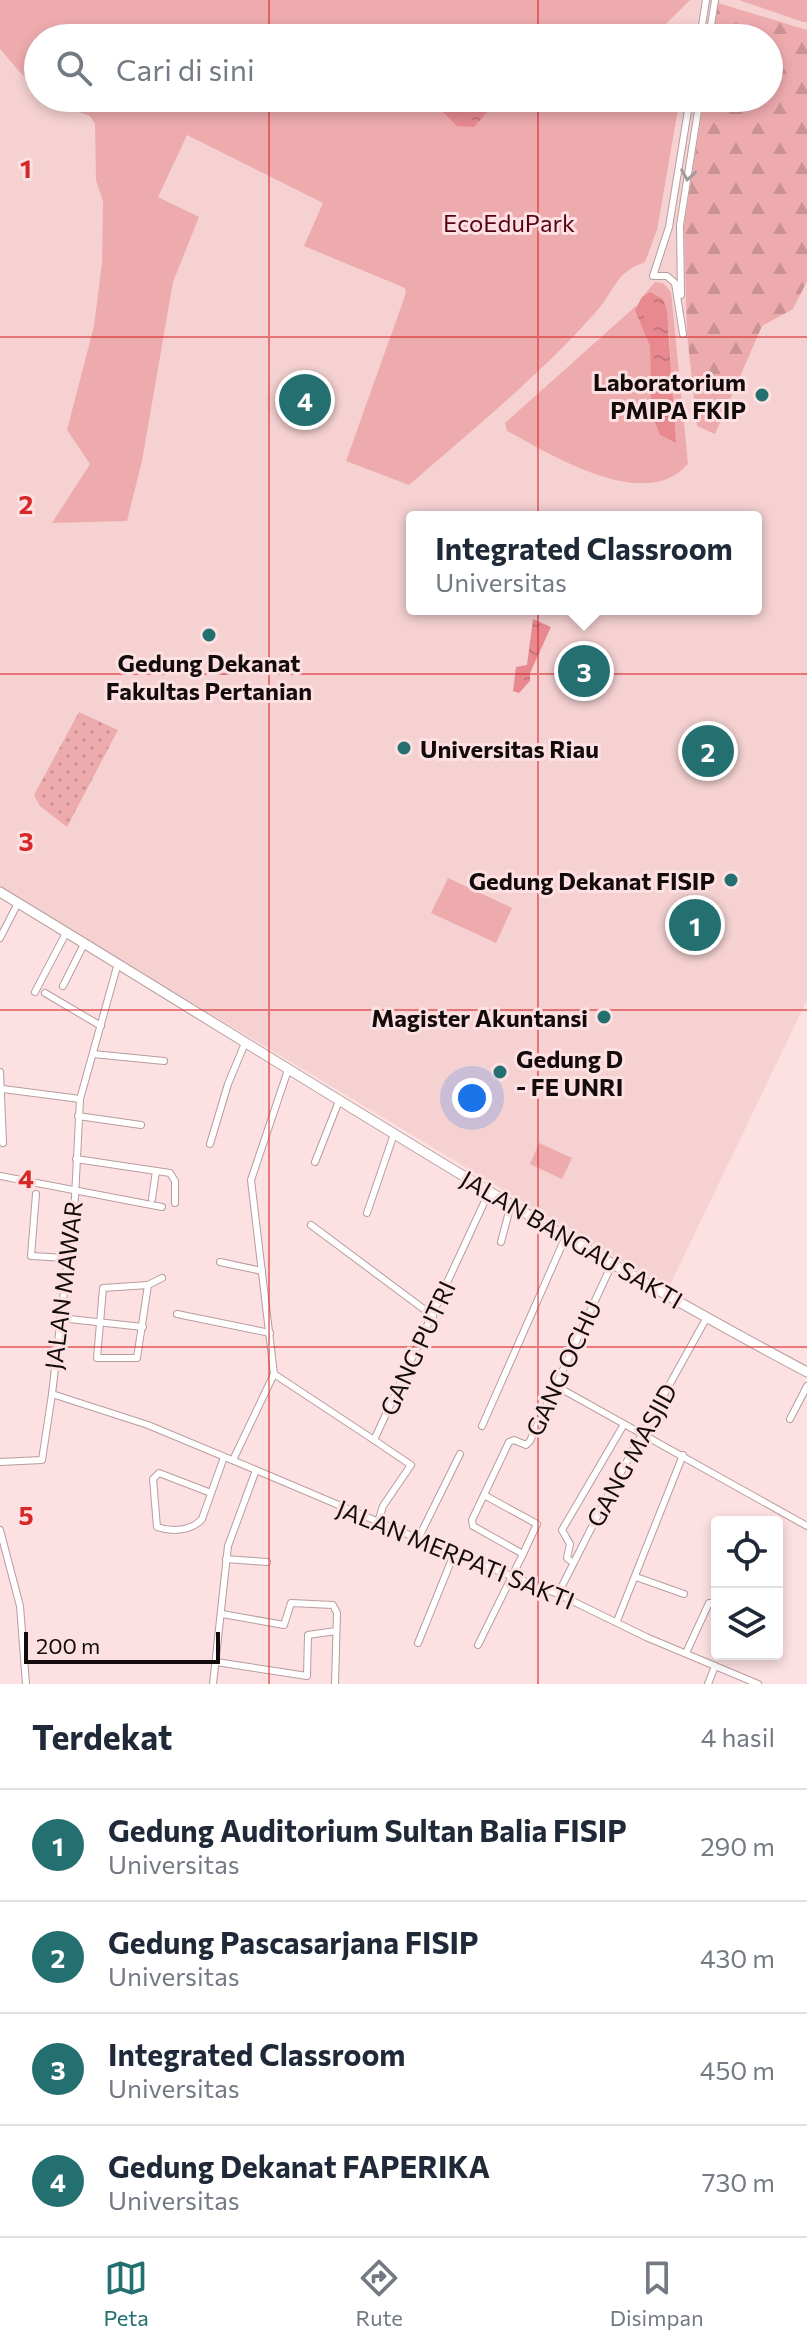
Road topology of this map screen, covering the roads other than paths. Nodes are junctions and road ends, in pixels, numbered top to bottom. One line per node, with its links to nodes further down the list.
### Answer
1 (706, 0): 3 (street)
2 (715, 0): 4 (street)
3 (702, 24)
4 (711, 24)
5 (688, 112): 6 (street, one-way to 5)
6 (698, 112)
7 (0, 892): 8 (street, JALAN BANGAU SAKTI)
8 (18, 903): 9 (street, JALAN BANGAU SAKTI); 10 (street)
9 (66, 933): 11 (street, JALAN BANGAU SAKTI); 14 (street)
10 (0, 938)
11 (84, 944): 12 (street, JALAN BANGAU SAKTI); 13 (street)
12 (118, 963): 16 (street, JALAN MAWAR); 17 (street, JALAN BANGAU SAKTI)
13 (63, 986)
14 (35, 992)
15 (45, 993): 16 (street)
16 (101, 1026): 18 (street, JALAN MAWAR)
17 (245, 1043): 20 (street, JALAN BANGAU SAKTI); 29 (street)
18 (93, 1054): 19 (street); 23 (street, JALAN MAWAR)
19 (164, 1061)
20 (288, 1070): 24 (street, JALAN BANGAU SAKTI); 48 (street)
21 (0, 1072): 22 (street)
22 (3, 1089): 23 (street); 28 (street)
23 (80, 1099): 25 (street, JALAN MAWAR)
24 (339, 1101): 27 (street, JALAN BANGAU SAKTI); 31 (street)
25 (78, 1116): 26 (street); 30 (street, JALAN MAWAR)
26 (141, 1125)
27 (394, 1134): 34 (street, JALAN BANGAU SAKTI); 41 (street)
28 (3, 1143)
29 (210, 1144)
30 (76, 1159): 32 (street); 35 (street, JALAN MAWAR)
31 (315, 1162)
32 (156, 1171): 37 (street); 38 (street)
33 (0, 1176): 35 (street)
34 (490, 1190): 39 (street, JALAN BANGAU SAKTI); 52 (street, GANG PUTRI)
35 (75, 1192): 40 (street); 45 (street, JALAN MAWAR)
36 (36, 1194): 45 (street)
37 (152, 1199)
38 (175, 1203)
39 (511, 1204): 43 (street, JALAN BANGAU SAKTI); 44 (street)
40 (162, 1207)
41 (367, 1213)
42 (311, 1225): 52 (street)
43 (566, 1236): 47 (street, JALAN BANGAU SAKTI); 64 (street)
44 (501, 1242)
45 (67, 1258): 54 (street, JALAN MAWAR)
46 (220, 1262): 48 (street)
47 (612, 1264): 53 (street, JALAN BANGAU SAKTI); 60 (street, GANG OCHU)
48 (262, 1271): 57 (street)
49 (162, 1278): 50 (street)
50 (148, 1285): 55 (street); 56 (street)
51 (177, 1314): 57 (street)
52 (433, 1316): 67 (street, GANG PUTRI)
53 (707, 1317): 58 (street, JALAN BANGAU SAKTI); 66 (street, GANG MASJID)
54 (60, 1318): 55 (street); 62 (street, JALAN MAWAR)
55 (97, 1323): 56 (street); 56 (street)
56 (143, 1327)
57 (270, 1333): 59 (street)
58 (807, 1372)
59 (274, 1374): 67 (street, GANG PUTRI); 71 (street)
60 (556, 1386): 65 (street); 75 (street, GANG OCHU)
61 (807, 1386): 63 (street)
62 (52, 1394): 70 (street, JALAN MAWAR); 72 (street)
63 (790, 1419)
64 (482, 1426)
65 (623, 1426): 66 (street); 84 (street)
66 (643, 1436): 69 (street); 84 (street, GANG MASJID)
67 (374, 1440): 76 (street)
68 (460, 1454): 79 (street)
69 (683, 1455): 77 (street); 86 (street)
70 (224, 1457): 71 (street, JALAN MAWAR); 74 (street)
71 (233, 1460): 73 (street, JALAN MAWAR)
72 (0, 1462)
73 (256, 1470): 76 (street, JALAN MERPATI SAKTI); 82 (street)
74 (211, 1493): 74 (street)
75 (484, 1495): 81 (street); 81 (street)
76 (378, 1522): 79 (street, JALAN MERPATI SAKTI)
77 (807, 1526)
78 (0, 1530): 100 (street)
79 (418, 1539): 80 (street, JALAN MERPATI SAKTI)
80 (454, 1554): 85 (street, JALAN MERPATI SAKTI); 93 (street)
81 (523, 1554): 85 (street)
82 (226, 1559): 83 (street); 90 (street)
83 (267, 1562)
84 (572, 1562): 87 (street, GANG MASJID)
85 (512, 1576): 87 (street, JALAN MERPATI SAKTI); 94 (street)
86 (636, 1577): 88 (street); 91 (street)
87 (558, 1594): 91 (street, JALAN MERPATI SAKTI)
88 (684, 1594)
89 (711, 1603): 95 (street)
90 (222, 1614): 92 (street); 96 (street)
91 (617, 1621): 95 (street, JALAN MERPATI SAKTI)
92 (336, 1631): 98 (street); 102 (street)
93 (418, 1643)
94 (478, 1645)
95 (686, 1653): 97 (street, JALAN MERPATI SAKTI)
96 (216, 1662): 98 (street); 101 (street)
97 (715, 1666): 99 (street, JALAN MERPATI SAKTI); 103 (street)
98 (307, 1680)
99 (745, 1682): 104 (street, JALAN MERPATI SAKTI)
100 (26, 1684)
101 (213, 1684)
102 (335, 1684)
103 (708, 1684)
104 (758, 1684)

